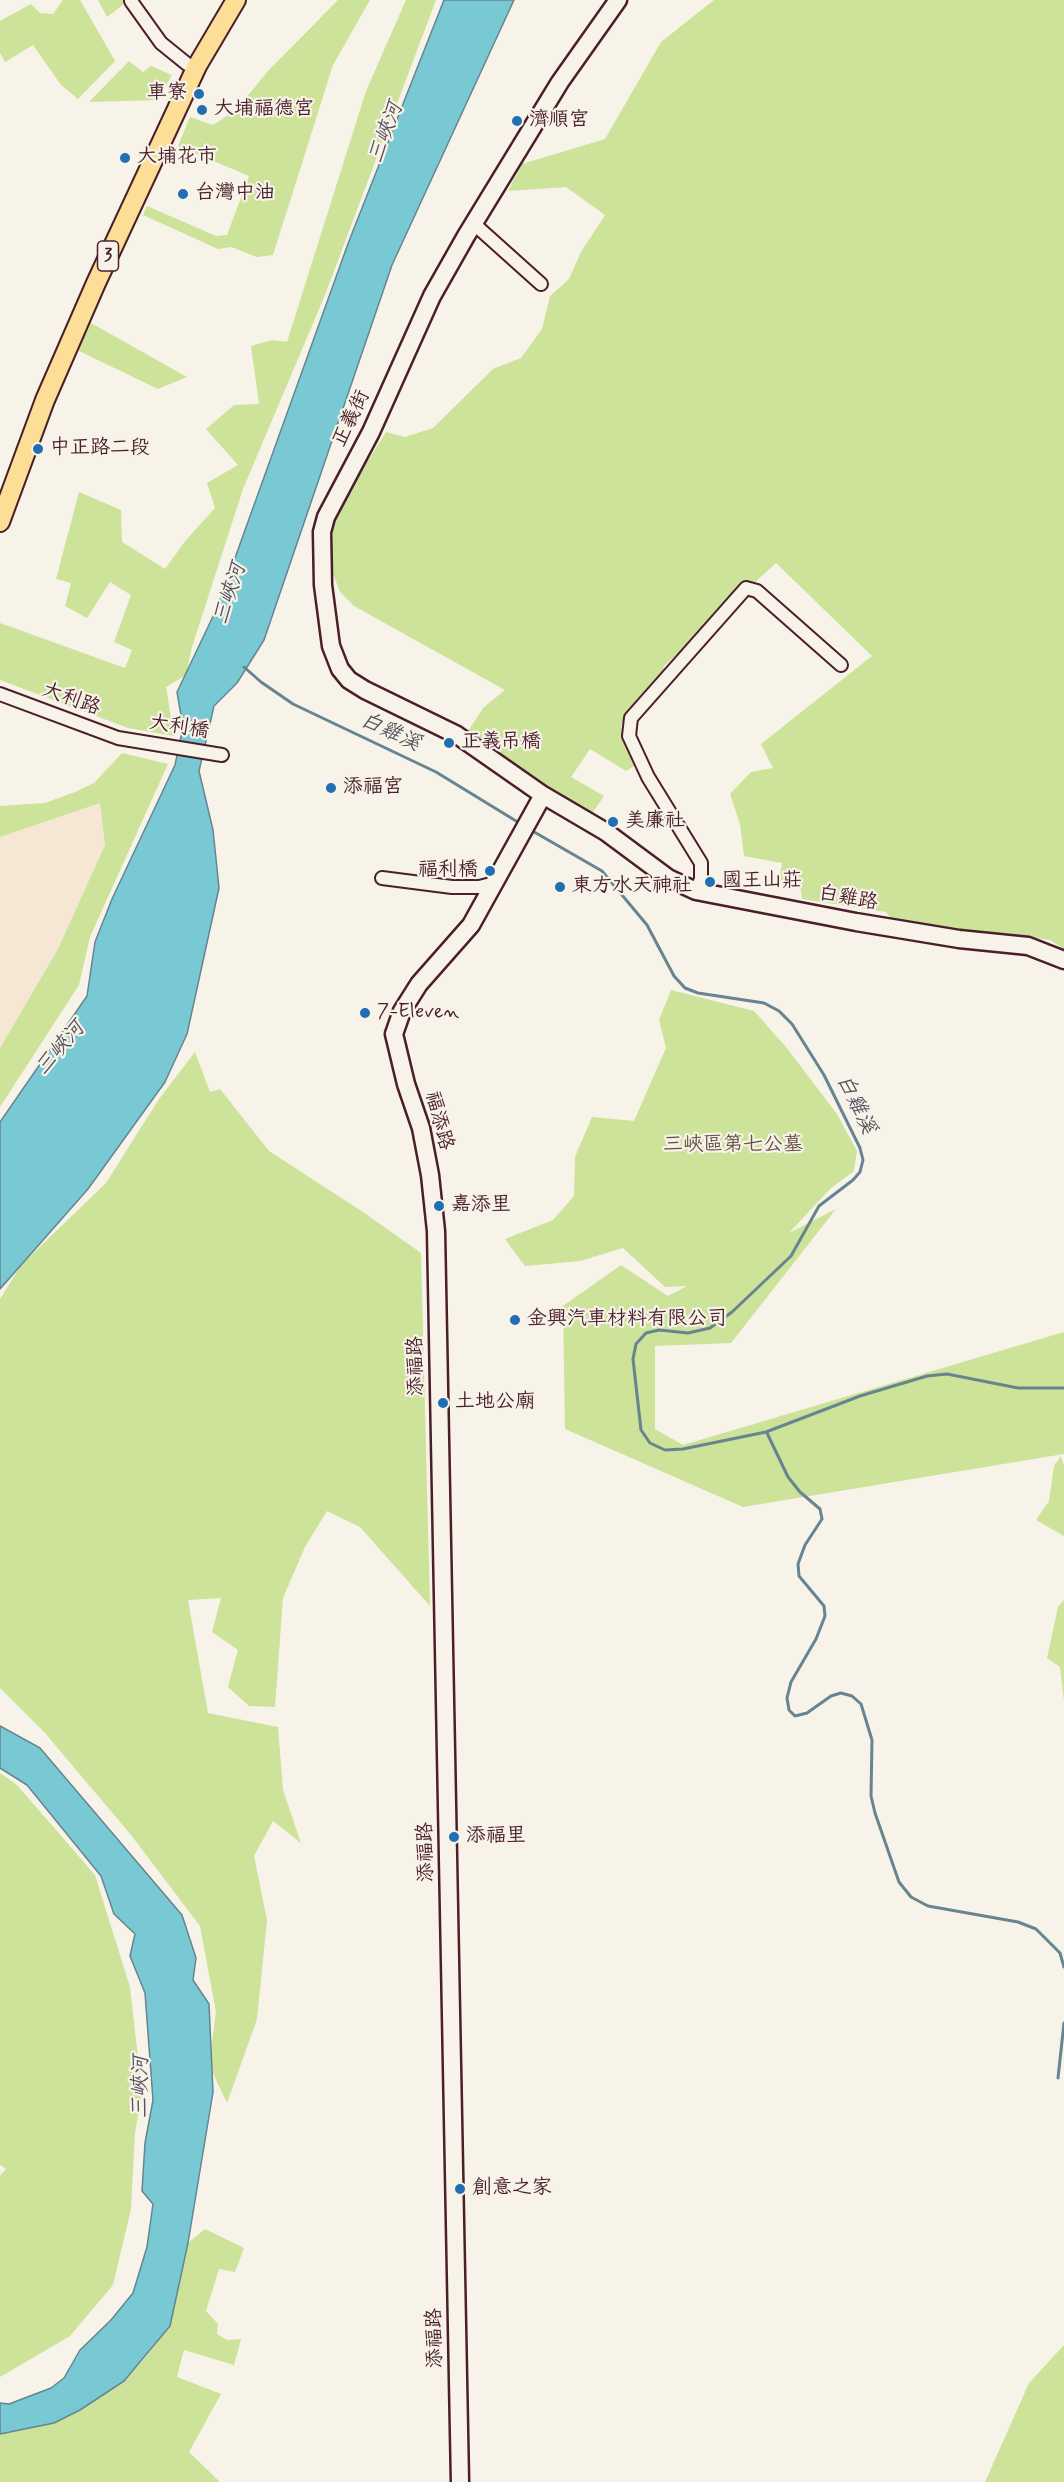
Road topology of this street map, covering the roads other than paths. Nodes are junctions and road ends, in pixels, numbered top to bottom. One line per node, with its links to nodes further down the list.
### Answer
1 (223, 0): 5 (main road, 3)
2 (236, 0): 9 (main road, 3)
3 (618, 0): 6 (street, 正義街)
4 (130, 1): 5 (street)
5 (187, 64): 8 (main road, 3)
6 (473, 223): 7 (street); 14 (street, 正義街)
7 (541, 284)
8 (0, 490)
9 (0, 522)
10 (841, 665): 17 (street)
11 (0, 694): 12 (street, 大利路)
12 (129, 739): 13 (street, 大利橋)
13 (222, 755)
14 (543, 795): 16 (street); 17 (street, 白雞路)
15 (382, 878): 16 (street)
16 (495, 883): 19 (street, 福添路)
17 (696, 891): 18 (street, 白雞路)
18 (1064, 960)
19 (436, 1220): 20 (street, 添福路)
20 (460, 2482)

